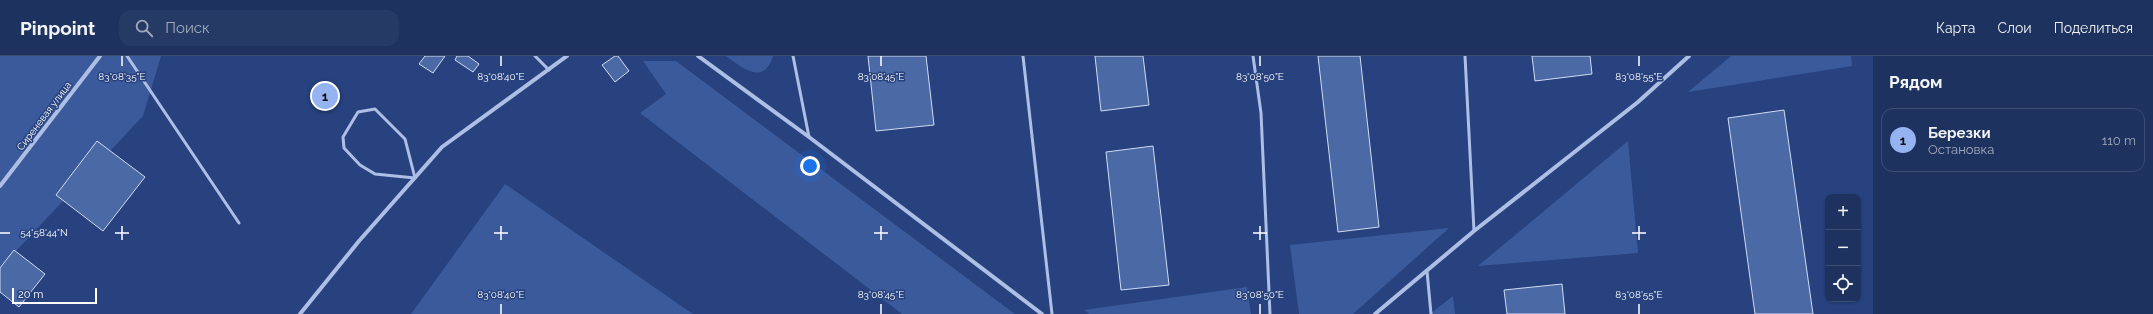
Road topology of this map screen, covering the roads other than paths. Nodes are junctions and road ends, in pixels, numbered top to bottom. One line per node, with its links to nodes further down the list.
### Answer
1 (100, 56): 15 (street, Сиреневая улица)
2 (127, 56): 16 (lane)
3 (535, 56): 12 (lane)
4 (567, 56): 12 (street)
5 (698, 56): 13 (street)
6 (793, 56): 13 (lane)
7 (1023, 56): 21 (lane)
8 (1253, 56): 22 (lane)
9 (1465, 56): 17 (lane)
10 (1689, 56): 11 (street)
11 (1685, 58): 17 (street)
12 (549, 70): 14 (street)
13 (809, 136): 20 (street)
14 (415, 178): 14 (lane); 19 (street)
15 (0, 186)
16 (239, 223)
17 (1474, 230): 18 (street)
18 (1426, 271): 23 (street); 24 (lane)
19 (300, 314)
20 (1042, 314)
21 (1052, 314)
22 (1270, 314)
23 (1375, 314)
24 (1431, 314)

